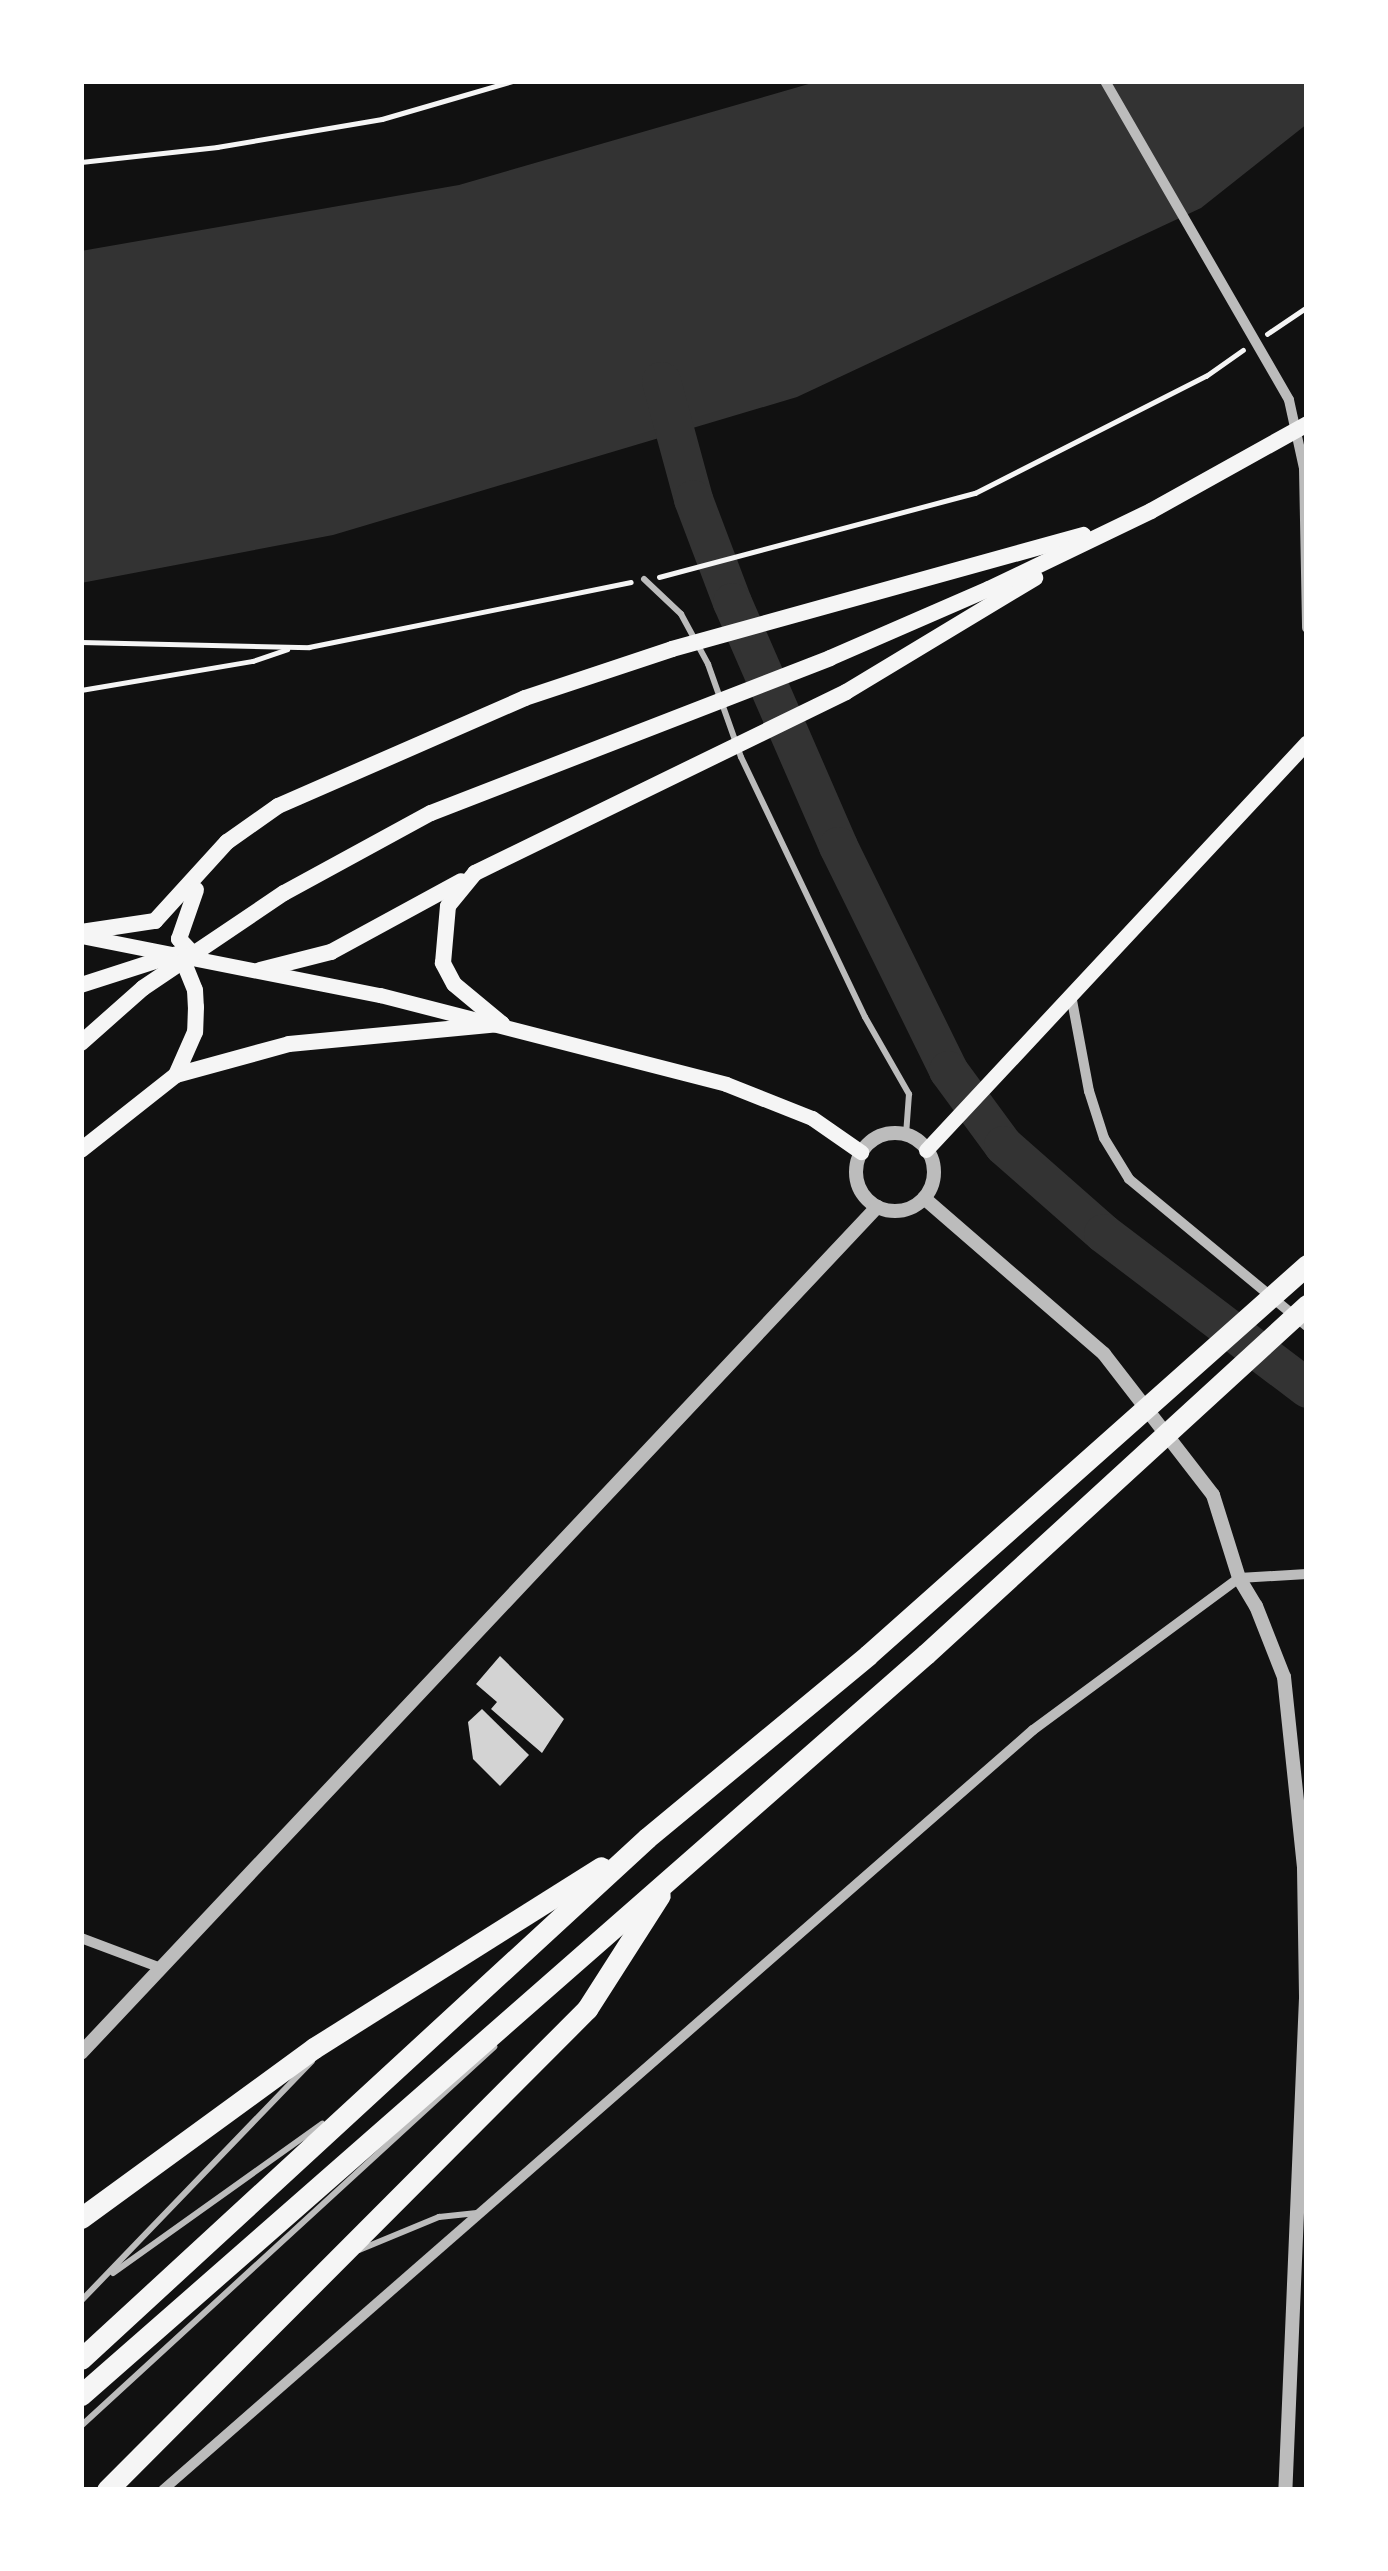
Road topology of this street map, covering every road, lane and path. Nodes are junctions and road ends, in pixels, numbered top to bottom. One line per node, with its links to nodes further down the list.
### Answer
1 (513, 81): 3 (path)
2 (1105, 81): 9 (street)
3 (81, 162)
4 (1307, 307): 7 (path)
5 (1307, 424): 6 (main road)
6 (1128, 522): 14 (main road); 15 (main road); 23 (main road)
7 (678, 575)
8 (644, 579): 11 (path); 25 (lane)
9 (1307, 628)
10 (81, 642): 11 (path)
11 (293, 647): 12 (path)
12 (81, 690)
13 (1307, 742): 21 (main road)
14 (213, 857): 16 (main road); 18 (main road)
15 (475, 873): 19 (main road); 22 (main road)
16 (81, 934): 17 (main road)
17 (180, 953): 18 (main road); 20 (main road); 24 (main road)
18 (199, 958): 19 (main road)
19 (260, 970): 22 (main road)
20 (81, 985)
21 (1071, 995): 27 (main road); 33 (street)
22 (502, 1024): 24 (main road); 28 (main road)
23 (81, 1043)
24 (176, 1075): 26 (main road)
25 (906, 1135): 27 (street); 28 (street)
26 (81, 1150)
27 (926, 1150): 29 (street)
28 (861, 1152): 30 (street)
29 (924, 1198): 30 (street); 35 (street)
30 (877, 1207): 39 (street)
31 (1302, 1269): 36 (highway)
32 (1307, 1305): 37 (highway)
33 (1307, 1326)
34 (1307, 1574): 35 (street)
35 (1239, 1578): 43 (street); 53 (street)
36 (647, 1838): 40 (highway); 42 (highway)
37 (674, 1873): 45 (highway); 49 (highway); 50 (lane)
38 (81, 1938): 39 (street)
39 (160, 1968): 41 (street)
40 (344, 2029): 44 (highway); 46 (lane)
41 (81, 2053)
42 (388, 2077): 46 (lane); 48 (highway)
43 (482, 2212): 45 (lane); 52 (street)
44 (81, 2218)
45 (310, 2281): 51 (highway)
46 (98, 2283): 47 (lane)
47 (81, 2301)
48 (81, 2359)
49 (81, 2395)
50 (81, 2426)
51 (106, 2490)
52 (164, 2490)
53 (1285, 2490)

